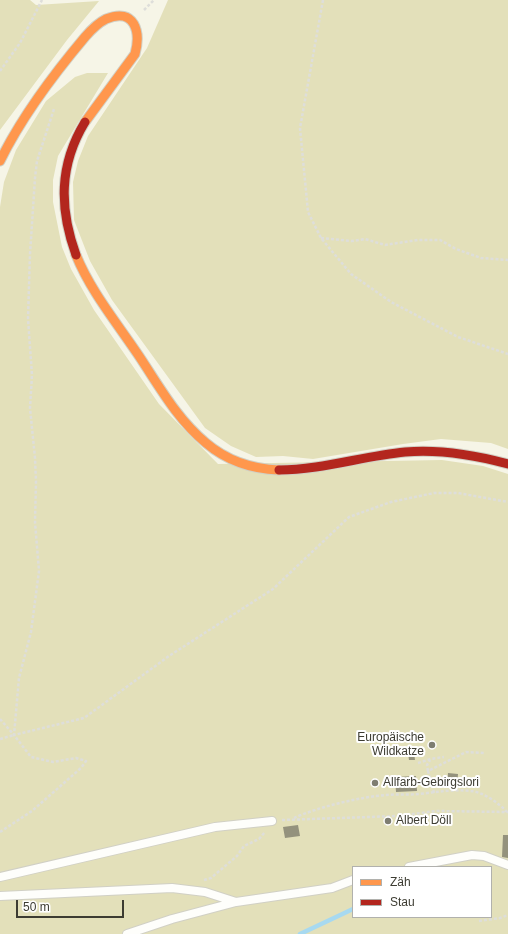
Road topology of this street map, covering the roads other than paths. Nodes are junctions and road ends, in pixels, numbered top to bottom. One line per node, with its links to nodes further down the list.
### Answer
1 (0, 161): 2 (main road)
2 (508, 464)
3 (269, 822): 6 (lane)
4 (508, 865): 5 (lane)
5 (414, 866)
6 (0, 877)
7 (352, 880): 9 (lane)
8 (0, 896): 9 (lane)
9 (236, 902): 10 (lane)
10 (127, 934)

